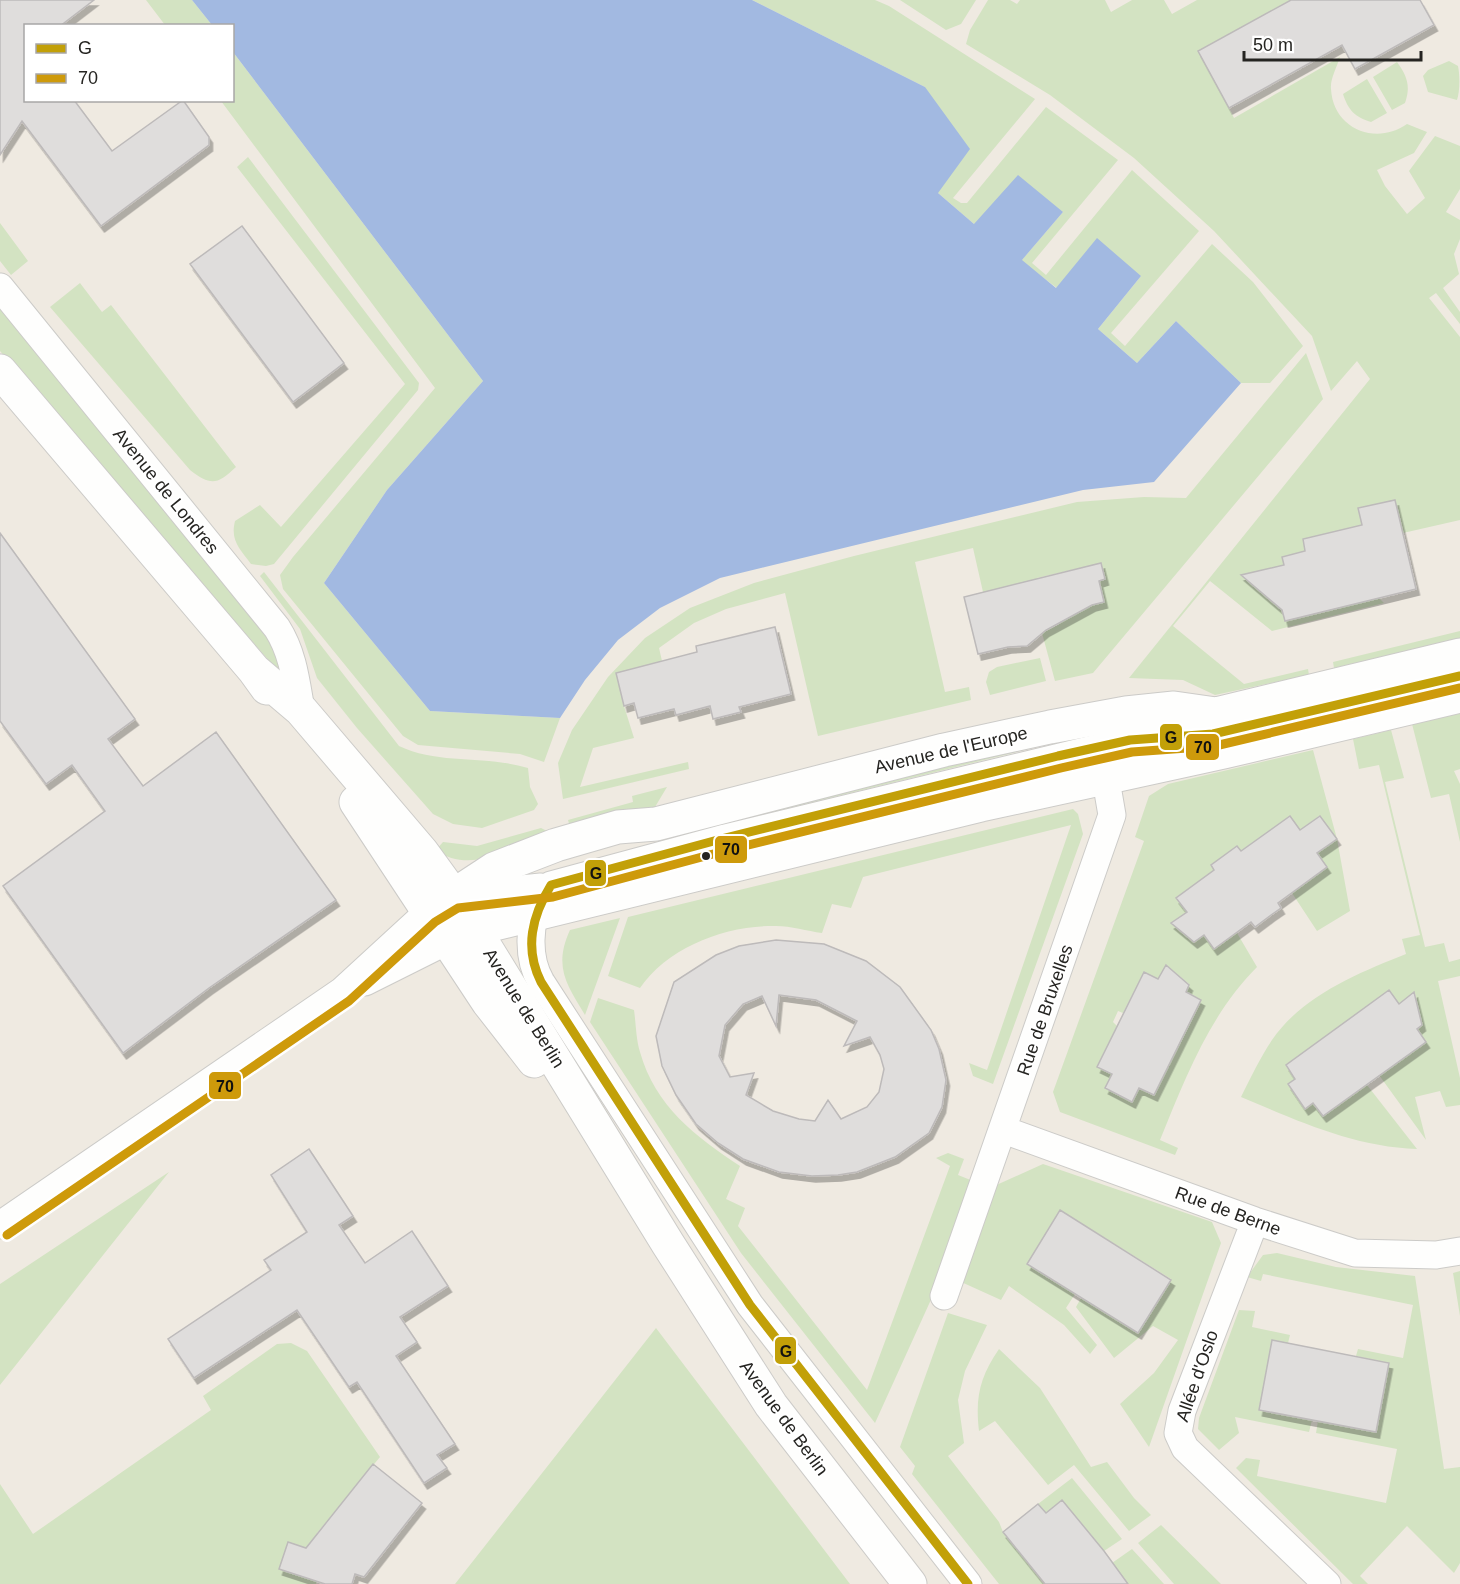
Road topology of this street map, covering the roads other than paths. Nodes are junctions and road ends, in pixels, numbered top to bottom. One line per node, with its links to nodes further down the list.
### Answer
1 (0, 287): 7 (street, Avenue de Londres)
2 (0, 372): 4 (street, Avenue de Londres)
3 (1460, 656): 8 (street, Avenue de l'Europe)
4 (254, 670): 7 (street, Avenue de Londres); 11 (street, Avenue de Londres)
5 (1460, 676): 8 (street, Avenue de l'Europe)
6 (1460, 696): 9 (street)
7 (301, 710): 11 (street, Avenue de Londres)
8 (1096, 733): 9 (street, Rue de Bruxelles); 10 (street, Avenue de l'Europe); 11 (street, Avenue de l'Europe)
9 (1107, 778): 12 (street); 15 (street, Rue de Bruxelles)
10 (551, 885): 11 (street); 12 (street); 13 (street)
11 (441, 904): 13 (street, Avenue de Berlin); 14 (street)
12 (534, 915): 13 (street); 21 (street)
13 (461, 935): 14 (street); 20 (street, Avenue de Berlin)
14 (342, 991): 17 (street)
15 (1004, 1130): 16 (street, Rue de Berne); 19 (street, Rue de Bruxelles)
16 (1255, 1221): 18 (street, Rue de Berne); 22 (street, Allée d'Oslo)
17 (0, 1225)
18 (1460, 1251)
19 (944, 1296)
20 (910, 1584)
21 (968, 1584)
22 (1328, 1584)

